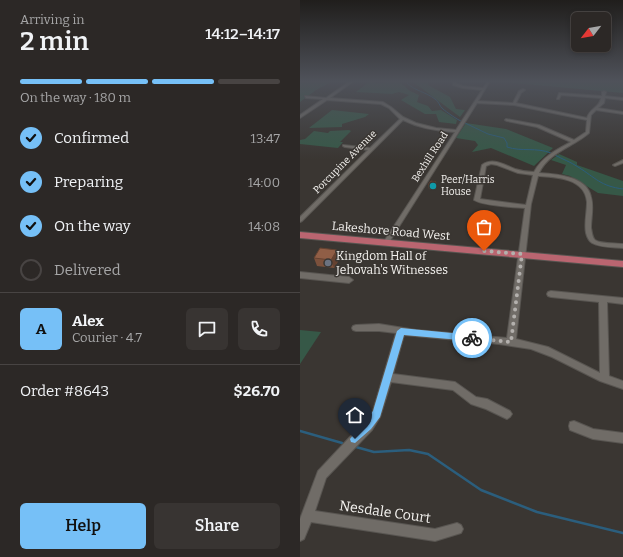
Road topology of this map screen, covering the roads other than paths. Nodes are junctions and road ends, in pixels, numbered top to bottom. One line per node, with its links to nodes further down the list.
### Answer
1 (314, 107): 7 (street)
2 (390, 107): 8 (street)
3 (473, 107): 11 (street, Bexhill Road)
4 (529, 107): 9 (street)
5 (596, 109): 6 (street); 9 (street)
6 (623, 113)
7 (300, 117)
8 (403, 118): 11 (street); 14 (street, Porcupine Avenue)
9 (588, 119): 12 (street)
10 (507, 120): 12 (street)
11 (457, 131): 21 (street, Bexhill Road)
12 (574, 142): 17 (street)
13 (345, 146): 14 (street)
14 (370, 149): 19 (street, Porcupine Avenue)
15 (623, 161): 16 (street)
16 (615, 165)
17 (536, 175): 18 (street); 18 (street); 22 (street)
18 (528, 207): 23 (street)
19 (300, 220)
20 (300, 235): 21 (main road, Lakeshore Road West)
21 (386, 243): 23 (main road, Lakeshore Road West)
22 (623, 246)
23 (522, 254): 24 (main road, Lakeshore Road West); 32 (street)
24 (623, 264)
25 (300, 275): 26 (street)
26 (349, 280)
27 (551, 294): 28 (street)
28 (603, 299): 29 (street); 34 (street)
29 (623, 301)
30 (356, 328): 31 (street)
31 (401, 331): 32 (street); 33 (street)
32 (511, 342): 34 (street)
33 (387, 377): 36 (street); 39 (street)
34 (604, 379): 35 (street)
35 (623, 385)
36 (507, 414)
37 (574, 426): 38 (street)
38 (623, 438)
39 (307, 516): 40 (street, Nesdale Court); 41 (street)
40 (457, 529)
41 (300, 535)

